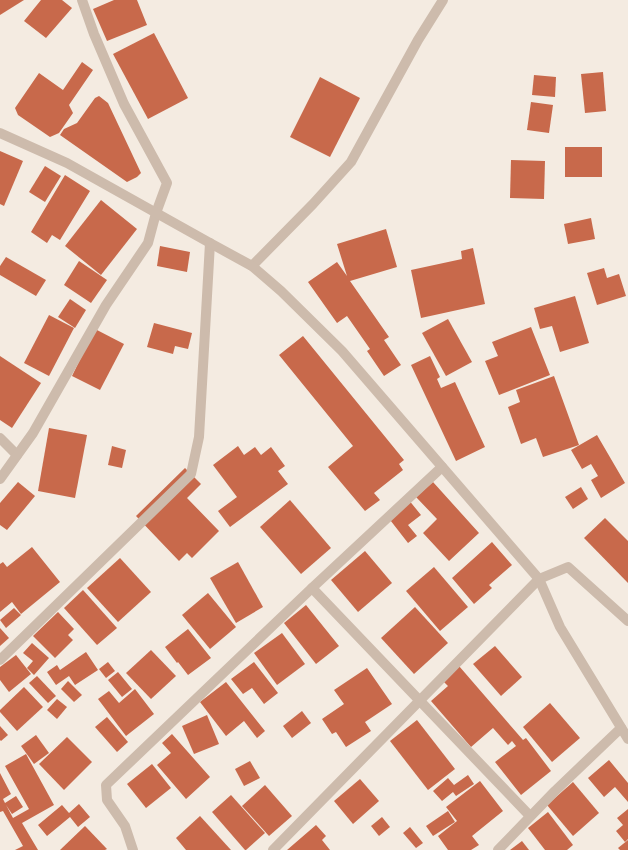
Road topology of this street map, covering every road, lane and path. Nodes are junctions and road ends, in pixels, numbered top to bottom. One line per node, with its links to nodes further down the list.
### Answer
1 (82, 0): 4 (street)
2 (443, 0): 6 (street)
3 (0, 133): 4 (street)
4 (156, 213): 5 (street); 8 (street)
5 (210, 243): 6 (street); 14 (street)
6 (252, 266): 9 (street)
7 (0, 438): 8 (street)
8 (17, 455): 10 (street)
9 (442, 467): 11 (street); 12 (street)
10 (0, 478)
11 (539, 579): 13 (street); 15 (street); 16 (street)
12 (312, 588): 15 (street); 19 (street)
13 (628, 621)
14 (0, 660)
15 (420, 701): 18 (street); 20 (street)
16 (621, 728): 17 (street); 18 (street)
17 (628, 739)
18 (530, 816): 21 (street)
19 (133, 850)
20 (273, 850)
21 (498, 850)

